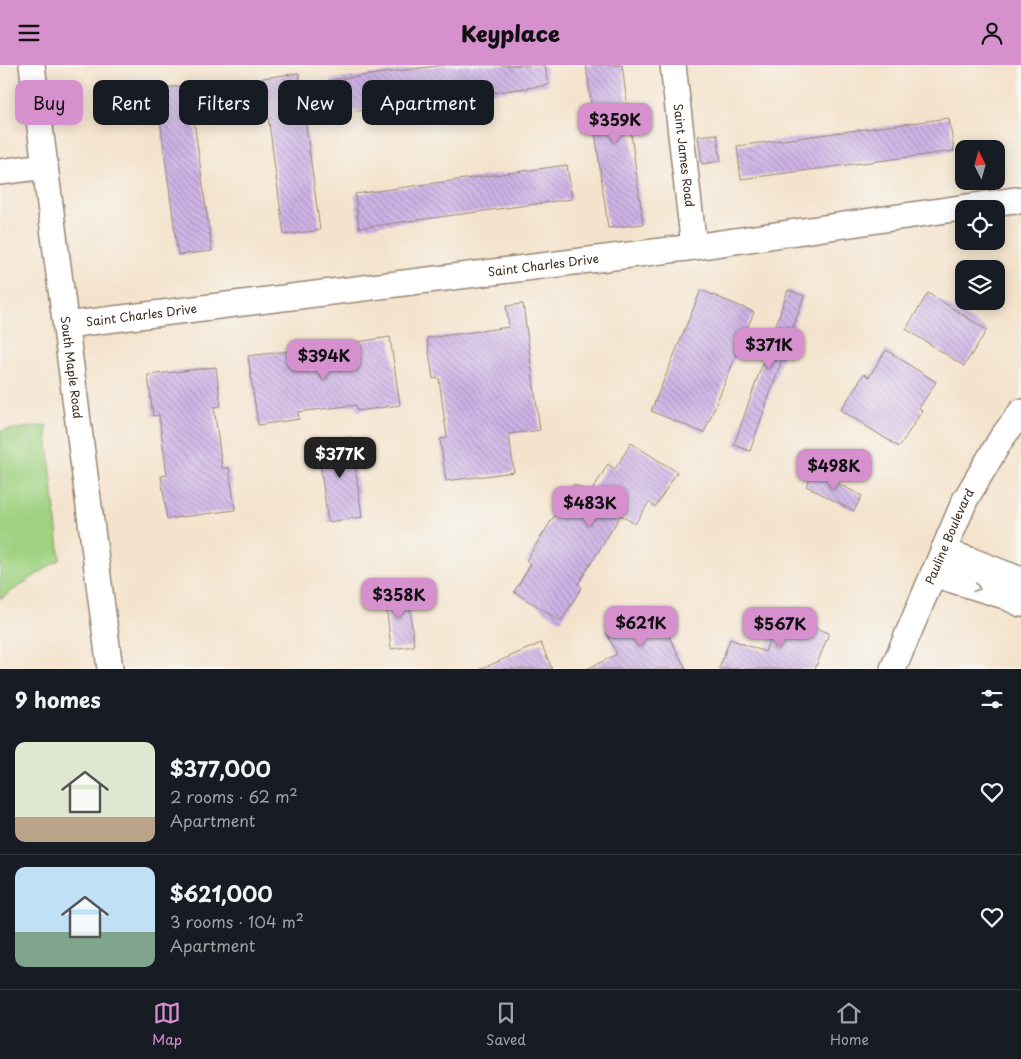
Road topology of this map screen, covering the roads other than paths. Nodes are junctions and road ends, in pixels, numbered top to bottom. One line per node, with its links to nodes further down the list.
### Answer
1 (32, 65): 3 (street, South Maple Road)
2 (673, 65): 6 (street, Saint James Road)
3 (45, 166): 4 (street); 7 (street, South Maple Road)
4 (0, 172)
5 (1021, 201): 6 (street, Saint Charles Drive)
6 (694, 247): 7 (street, Saint Charles Drive)
7 (66, 325): 13 (street, South Maple Road)
8 (1021, 413): 9 (street, Pauline Boulevard)
9 (943, 551): 10 (street, Pauline Boulevard); 11 (street)
10 (933, 574): 12 (street, one-way to 12); 14 (street, Pauline Boulevard)
11 (1021, 580)
12 (1021, 604)
13 (110, 669)
14 (893, 669)

